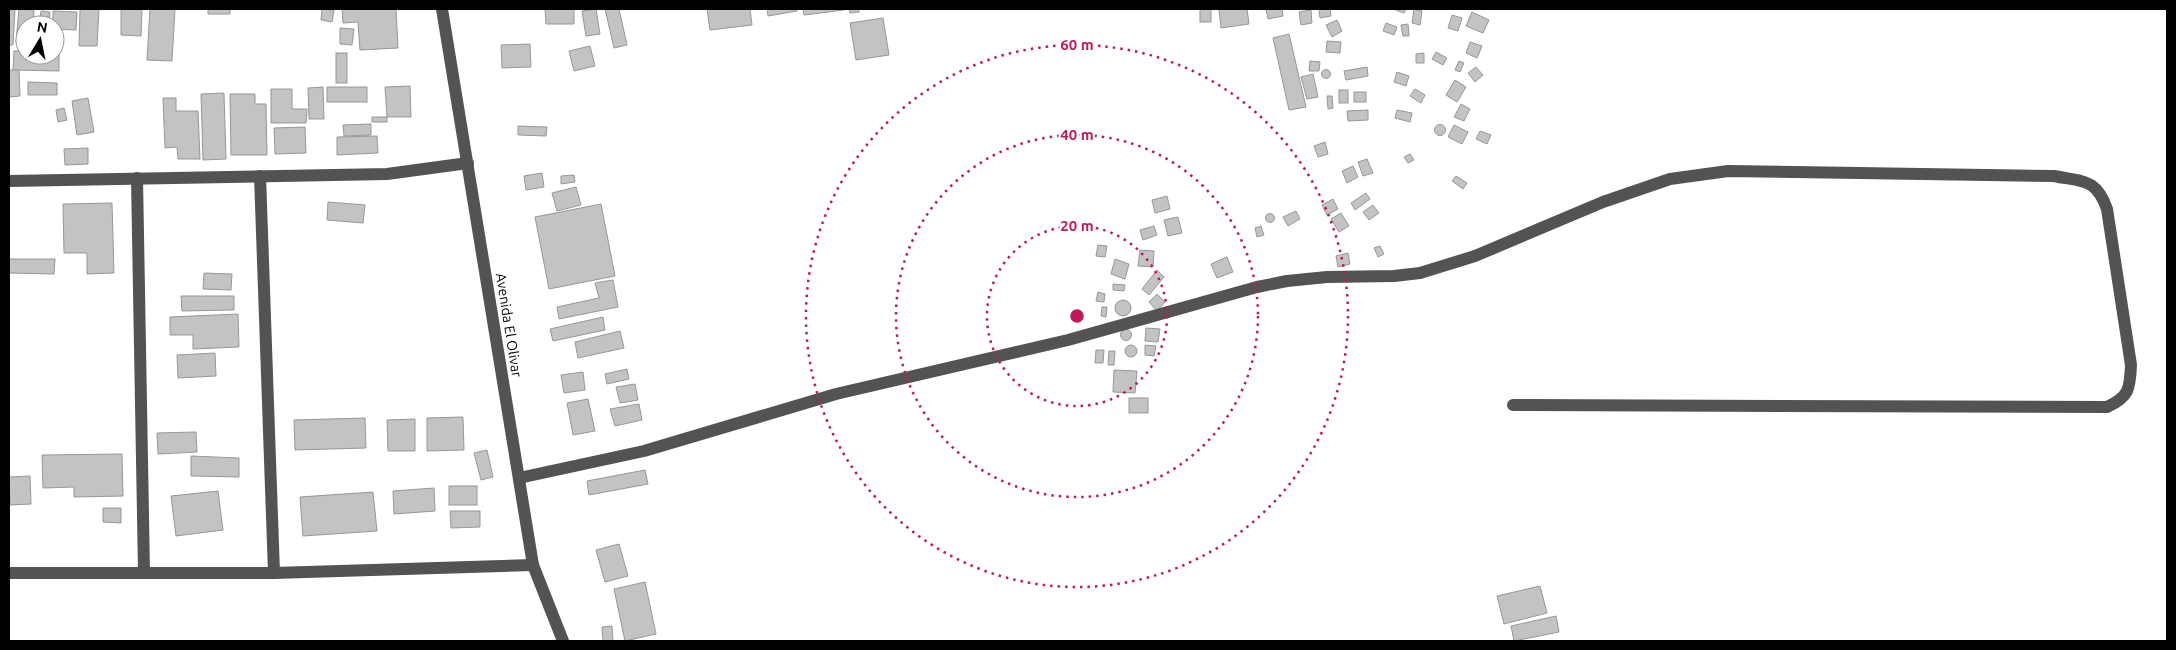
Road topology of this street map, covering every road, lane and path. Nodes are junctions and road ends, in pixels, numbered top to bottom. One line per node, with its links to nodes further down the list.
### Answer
1 (442, 9): 2 (street, Avenida El Olivar)
2 (468, 163): 3 (street); 7 (street, Avenida El Olivar)
3 (260, 176): 4 (street); 11 (street)
4 (137, 178): 5 (street); 9 (street)
5 (9, 182)
6 (1513, 405): 7 (street)
7 (519, 478): 8 (street, Avenida El Olivar)
8 (533, 565): 11 (street); 12 (street, Avenida El Olivar)
9 (144, 572): 10 (street); 11 (street)
10 (9, 573)
11 (274, 573)
12 (562, 641)

